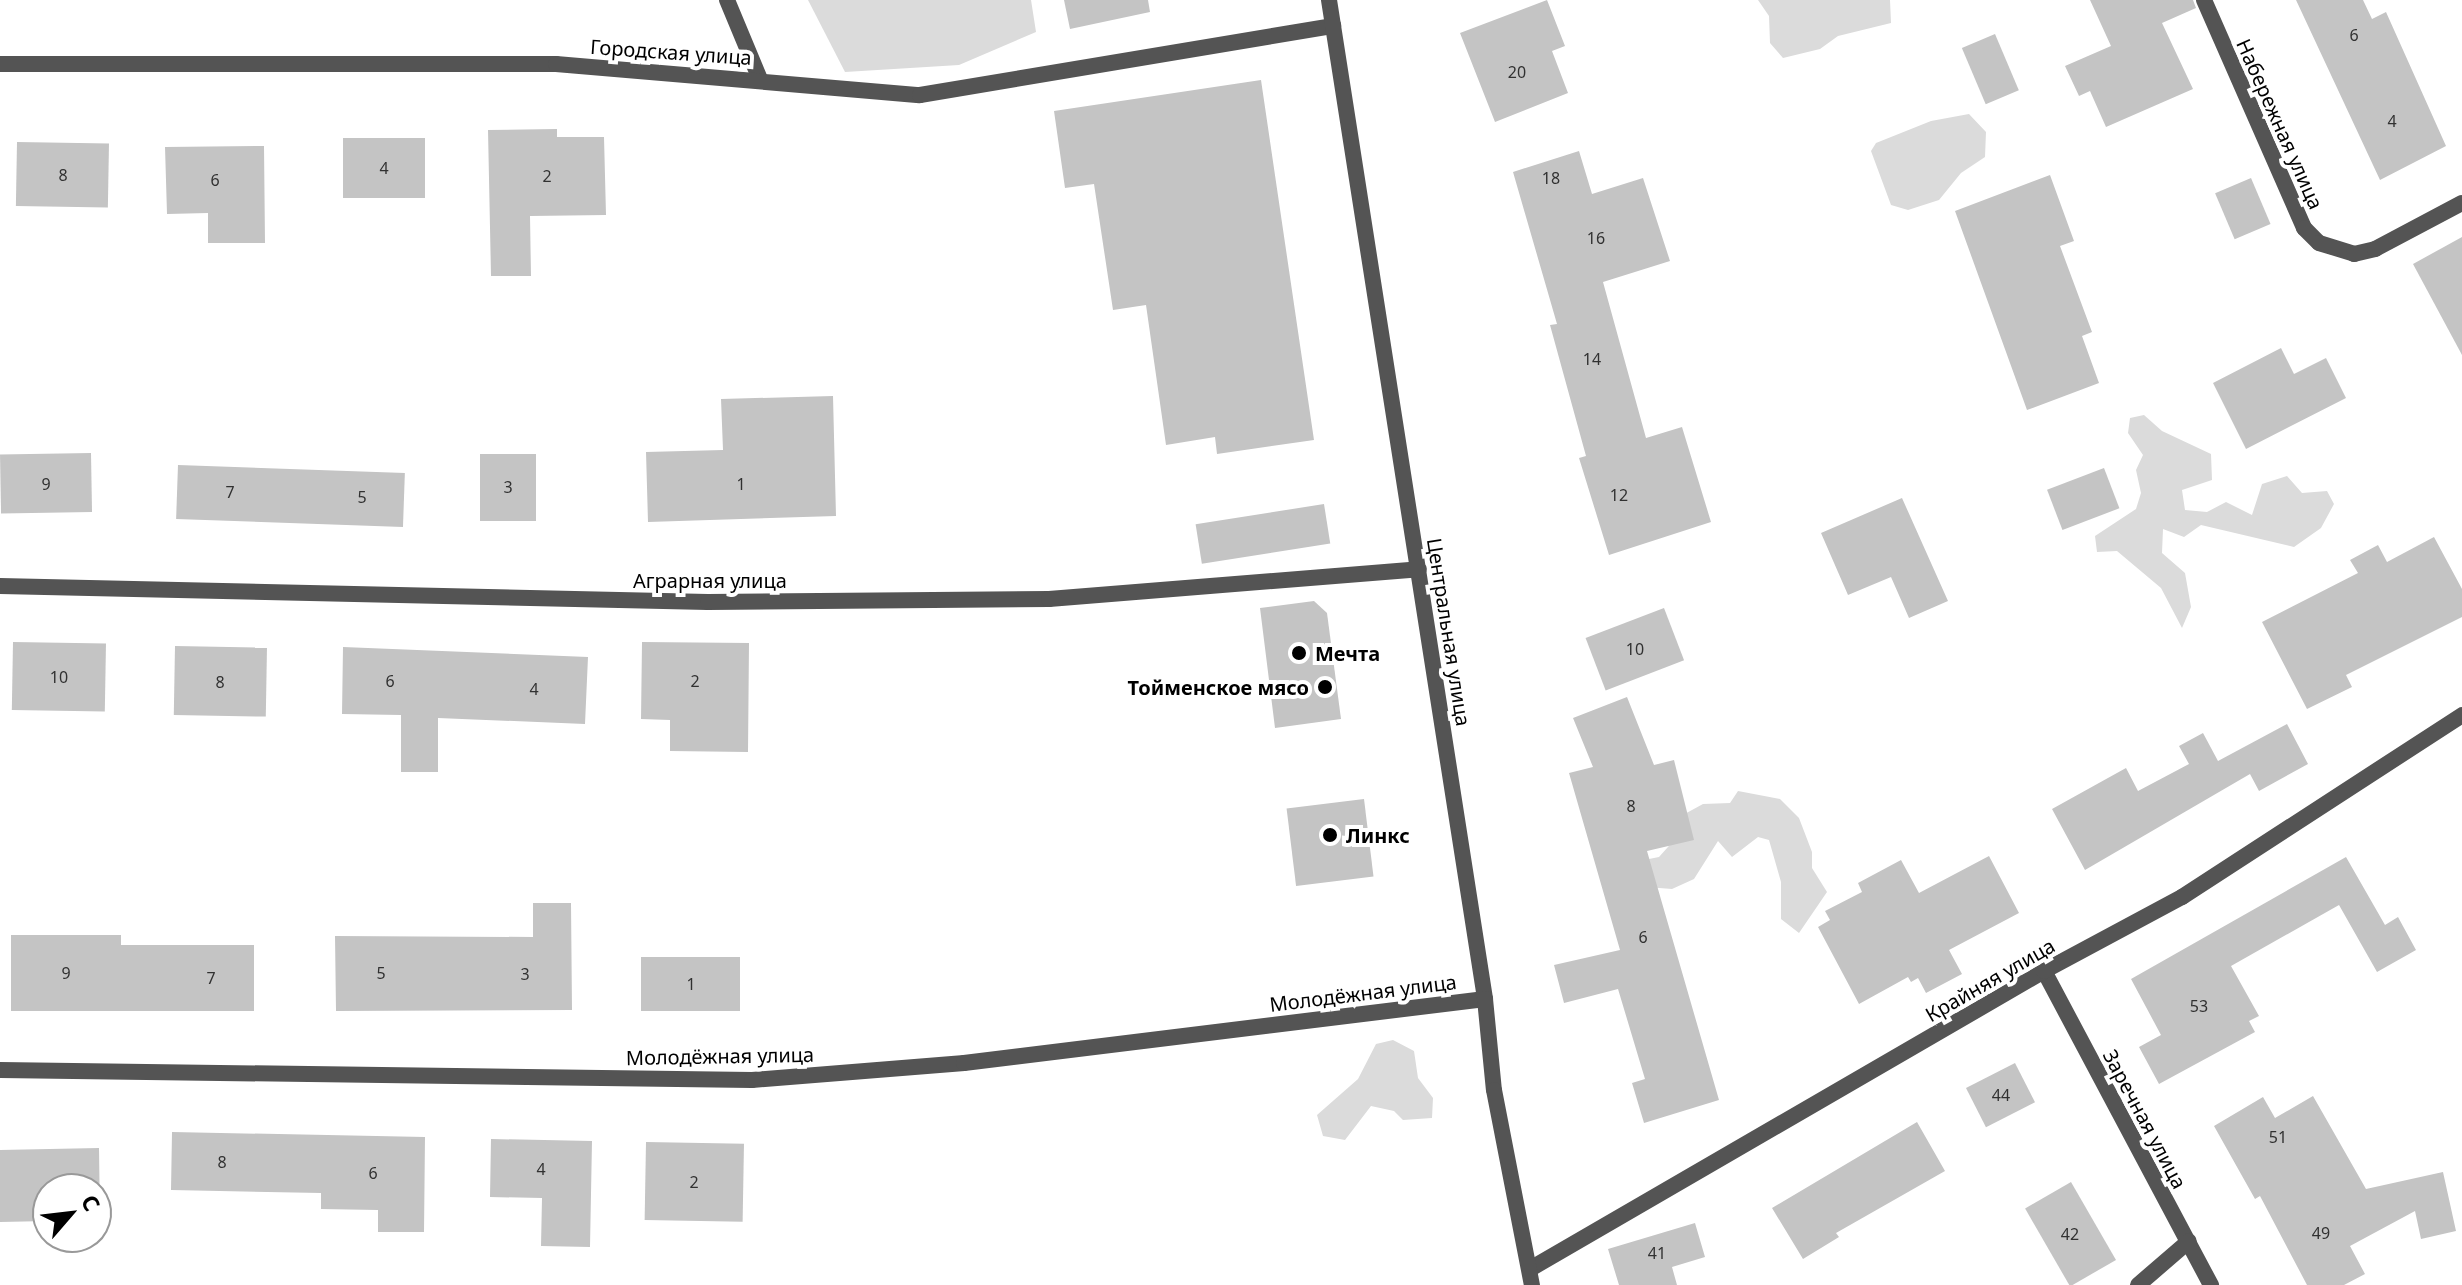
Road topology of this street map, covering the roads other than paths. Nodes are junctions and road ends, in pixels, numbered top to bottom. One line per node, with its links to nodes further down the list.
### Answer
1 (727, 0): 6 (street)
2 (1329, 0): 4 (street, Центральная улица)
3 (2204, 0): 7 (street, Набережная улица)
4 (1333, 26): 6 (street, Городская улица); 8 (street, Центральная улица)
5 (0, 64): 6 (street, Городская улица)
6 (759, 77)
7 (2462, 203)
8 (1419, 569): 9 (street, Аграрная улица); 12 (street, Центральная улица)
9 (0, 586)
10 (2462, 715): 11 (street, Крайняя улица)
11 (2044, 971): 14 (street, Заречная улица); 15 (street, Крайняя улица)
12 (1485, 999): 13 (street, Молодёжная улица); 15 (street, Центральная улица)
13 (0, 1070)
14 (2189, 1241): 16 (street); 17 (street, Заречная улица)
15 (1531, 1277)
16 (2138, 1285)
17 (2211, 1285)

